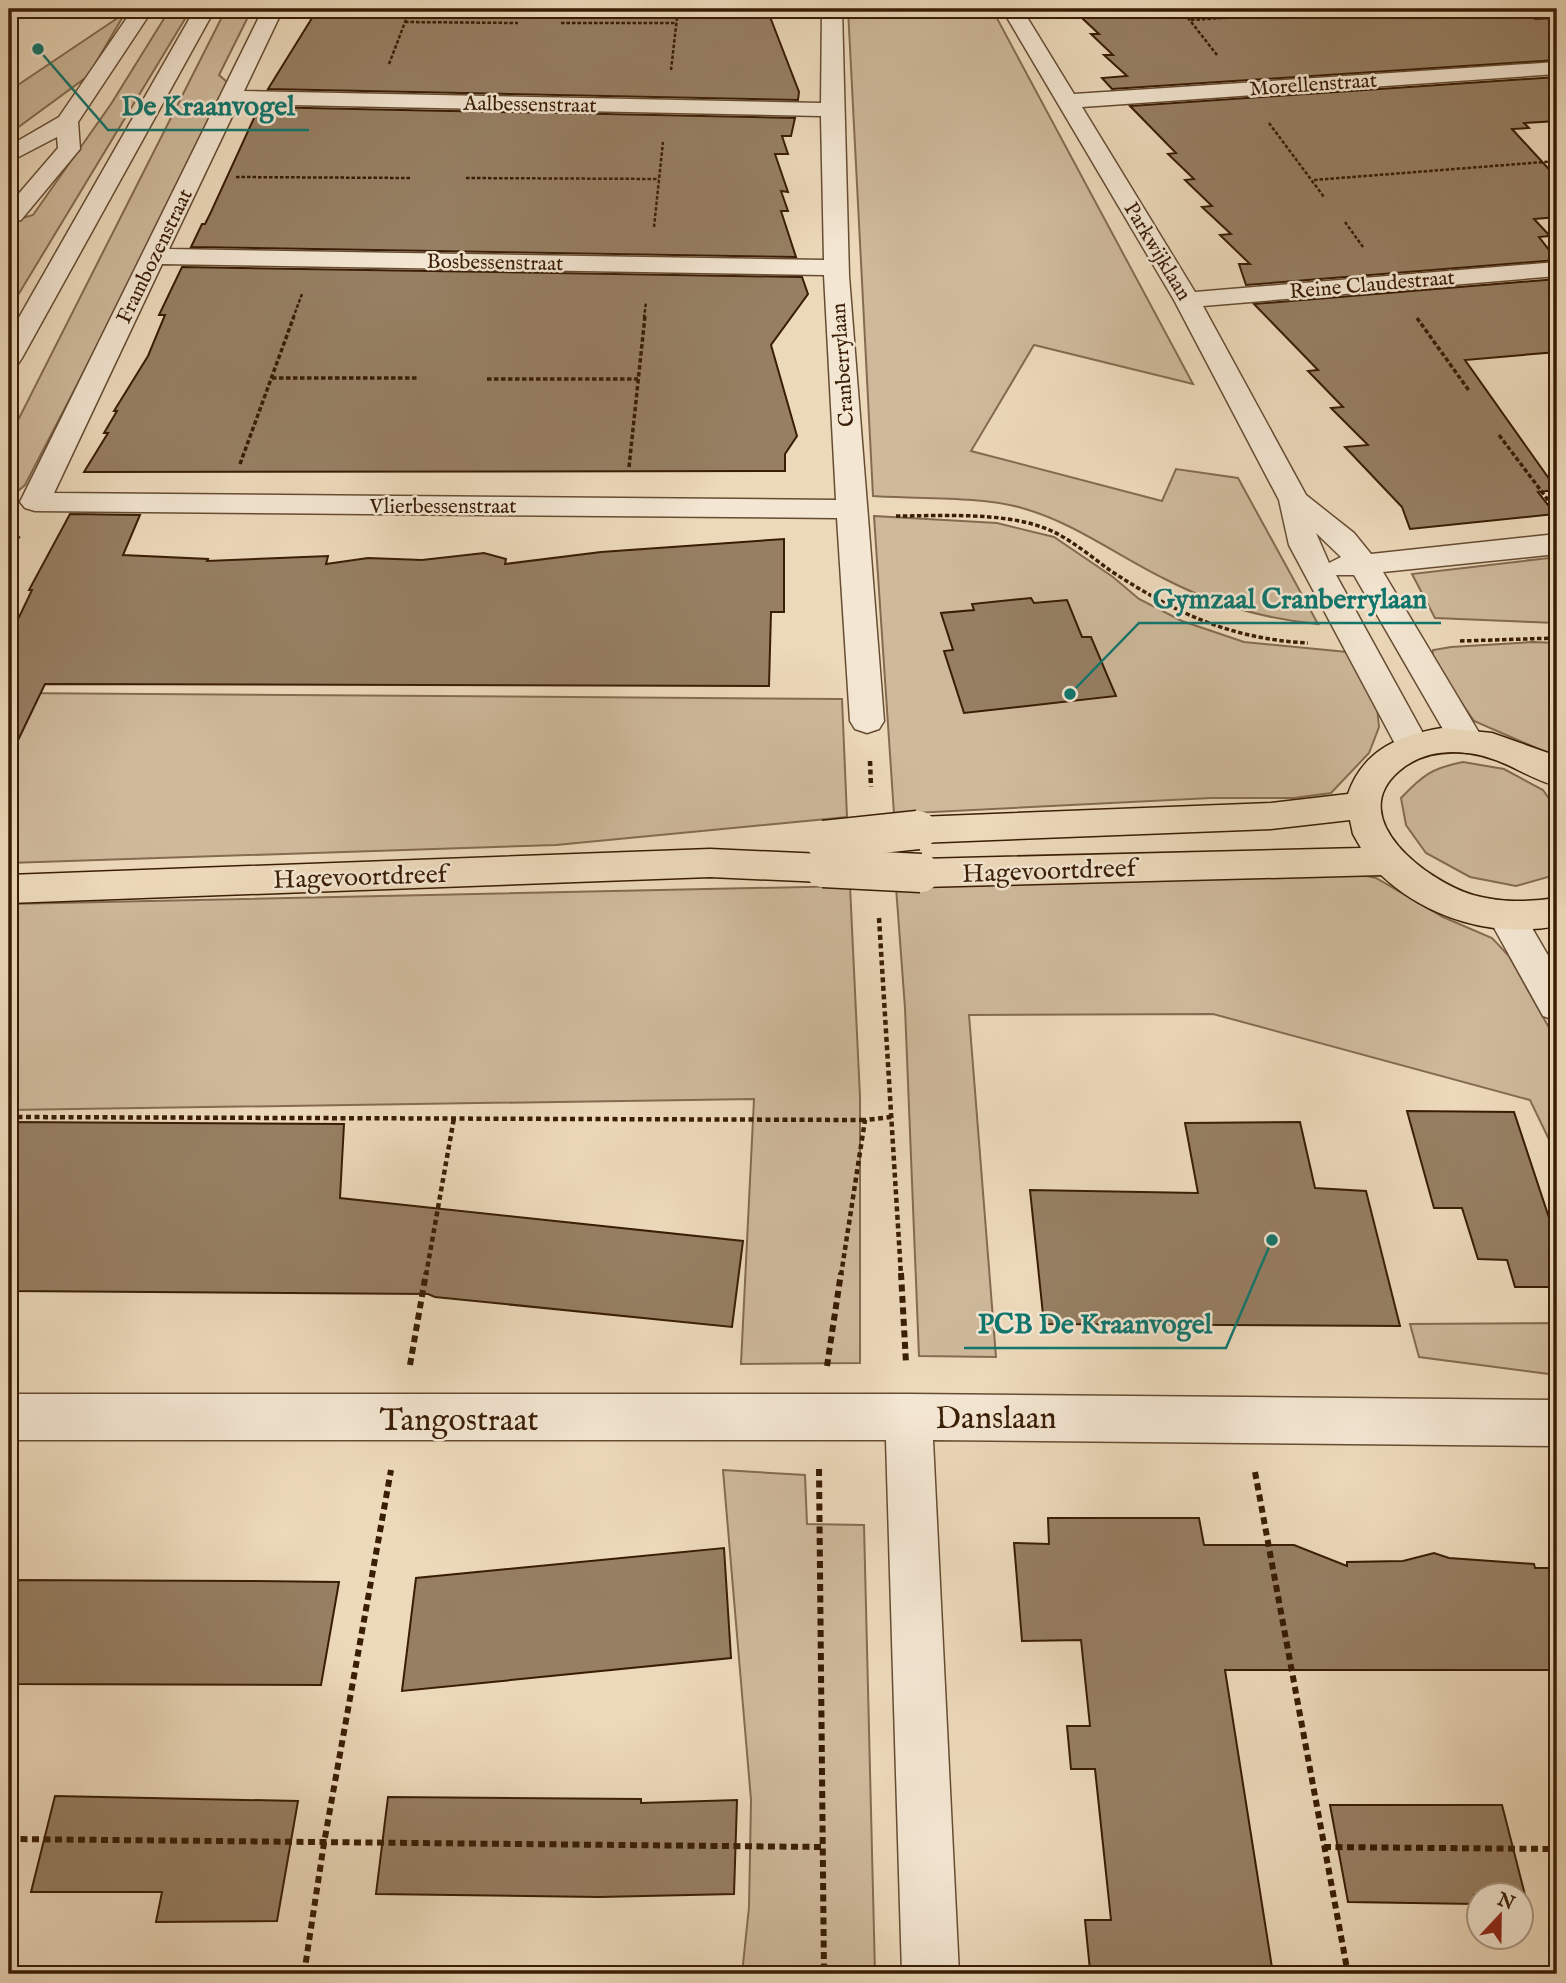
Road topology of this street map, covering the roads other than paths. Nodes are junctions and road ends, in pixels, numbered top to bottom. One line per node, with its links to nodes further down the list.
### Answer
1 (143, 9): 10 (street)
2 (205, 9): 17 (street)
3 (273, 9): 7 (street, Frambozenstraat)
4 (832, 9): 9 (street, Cranberrylaan)
5 (1012, 9): 8 (street, Parkwijklaan)
6 (1557, 68): 8 (street, Morellenstraat)
7 (230, 97): 9 (street, Aalbessenstraat); 13 (street, Frambozenstraat)
8 (1069, 101): 16 (street, Parkwijklaan)
9 (830, 110): 14 (street, Cranberrylaan)
10 (68, 122): 11 (street); 12 (street)
11 (9, 155)
12 (9, 216)
13 (154, 256): 14 (street, Bosbessenstraat); 19 (street, Frambozenstraat)
14 (836, 268): 20 (street, Cranberrylaan)
15 (1557, 269): 16 (street, Reine Claudestraat)
16 (1187, 300): 18 (street, Parkwijklaan)
17 (9, 358)
18 (1294, 500): 22 (street, Parkwijklaan); 23 (street, Parkwijklaan)
19 (35, 502): 20 (street, Vlierbessenstraat)
20 (851, 509): 24 (street, Cranberrylaan)
21 (1557, 544): 22 (street)
22 (1364, 566): 23 (street); 25 (street, Parkwijklaan)
23 (1318, 568): 26 (street, Parkwijklaan)
24 (867, 721)
25 (1467, 741): 26 (main road); 27 (main road)
26 (1413, 746): 28 (main road)
27 (1557, 774)
28 (1364, 805): 29 (main road, Hagevoortdreef, bridge); 30 (main road)
29 (823, 854): 30 (main road, Hagevoortdreef, bridge); 31 (main road, Hagevoortdreef)
30 (1389, 861): 33 (main road)
31 (9, 888)
32 (1557, 912): 33 (main road)
33 (1507, 917): 34 (street)
34 (1557, 1005)
35 (9, 1417): 36 (street, Tangostraat)
36 (909, 1417): 37 (street, Danslaan); 38 (street, Danslaan)
37 (1557, 1423)
38 (930, 1974)

